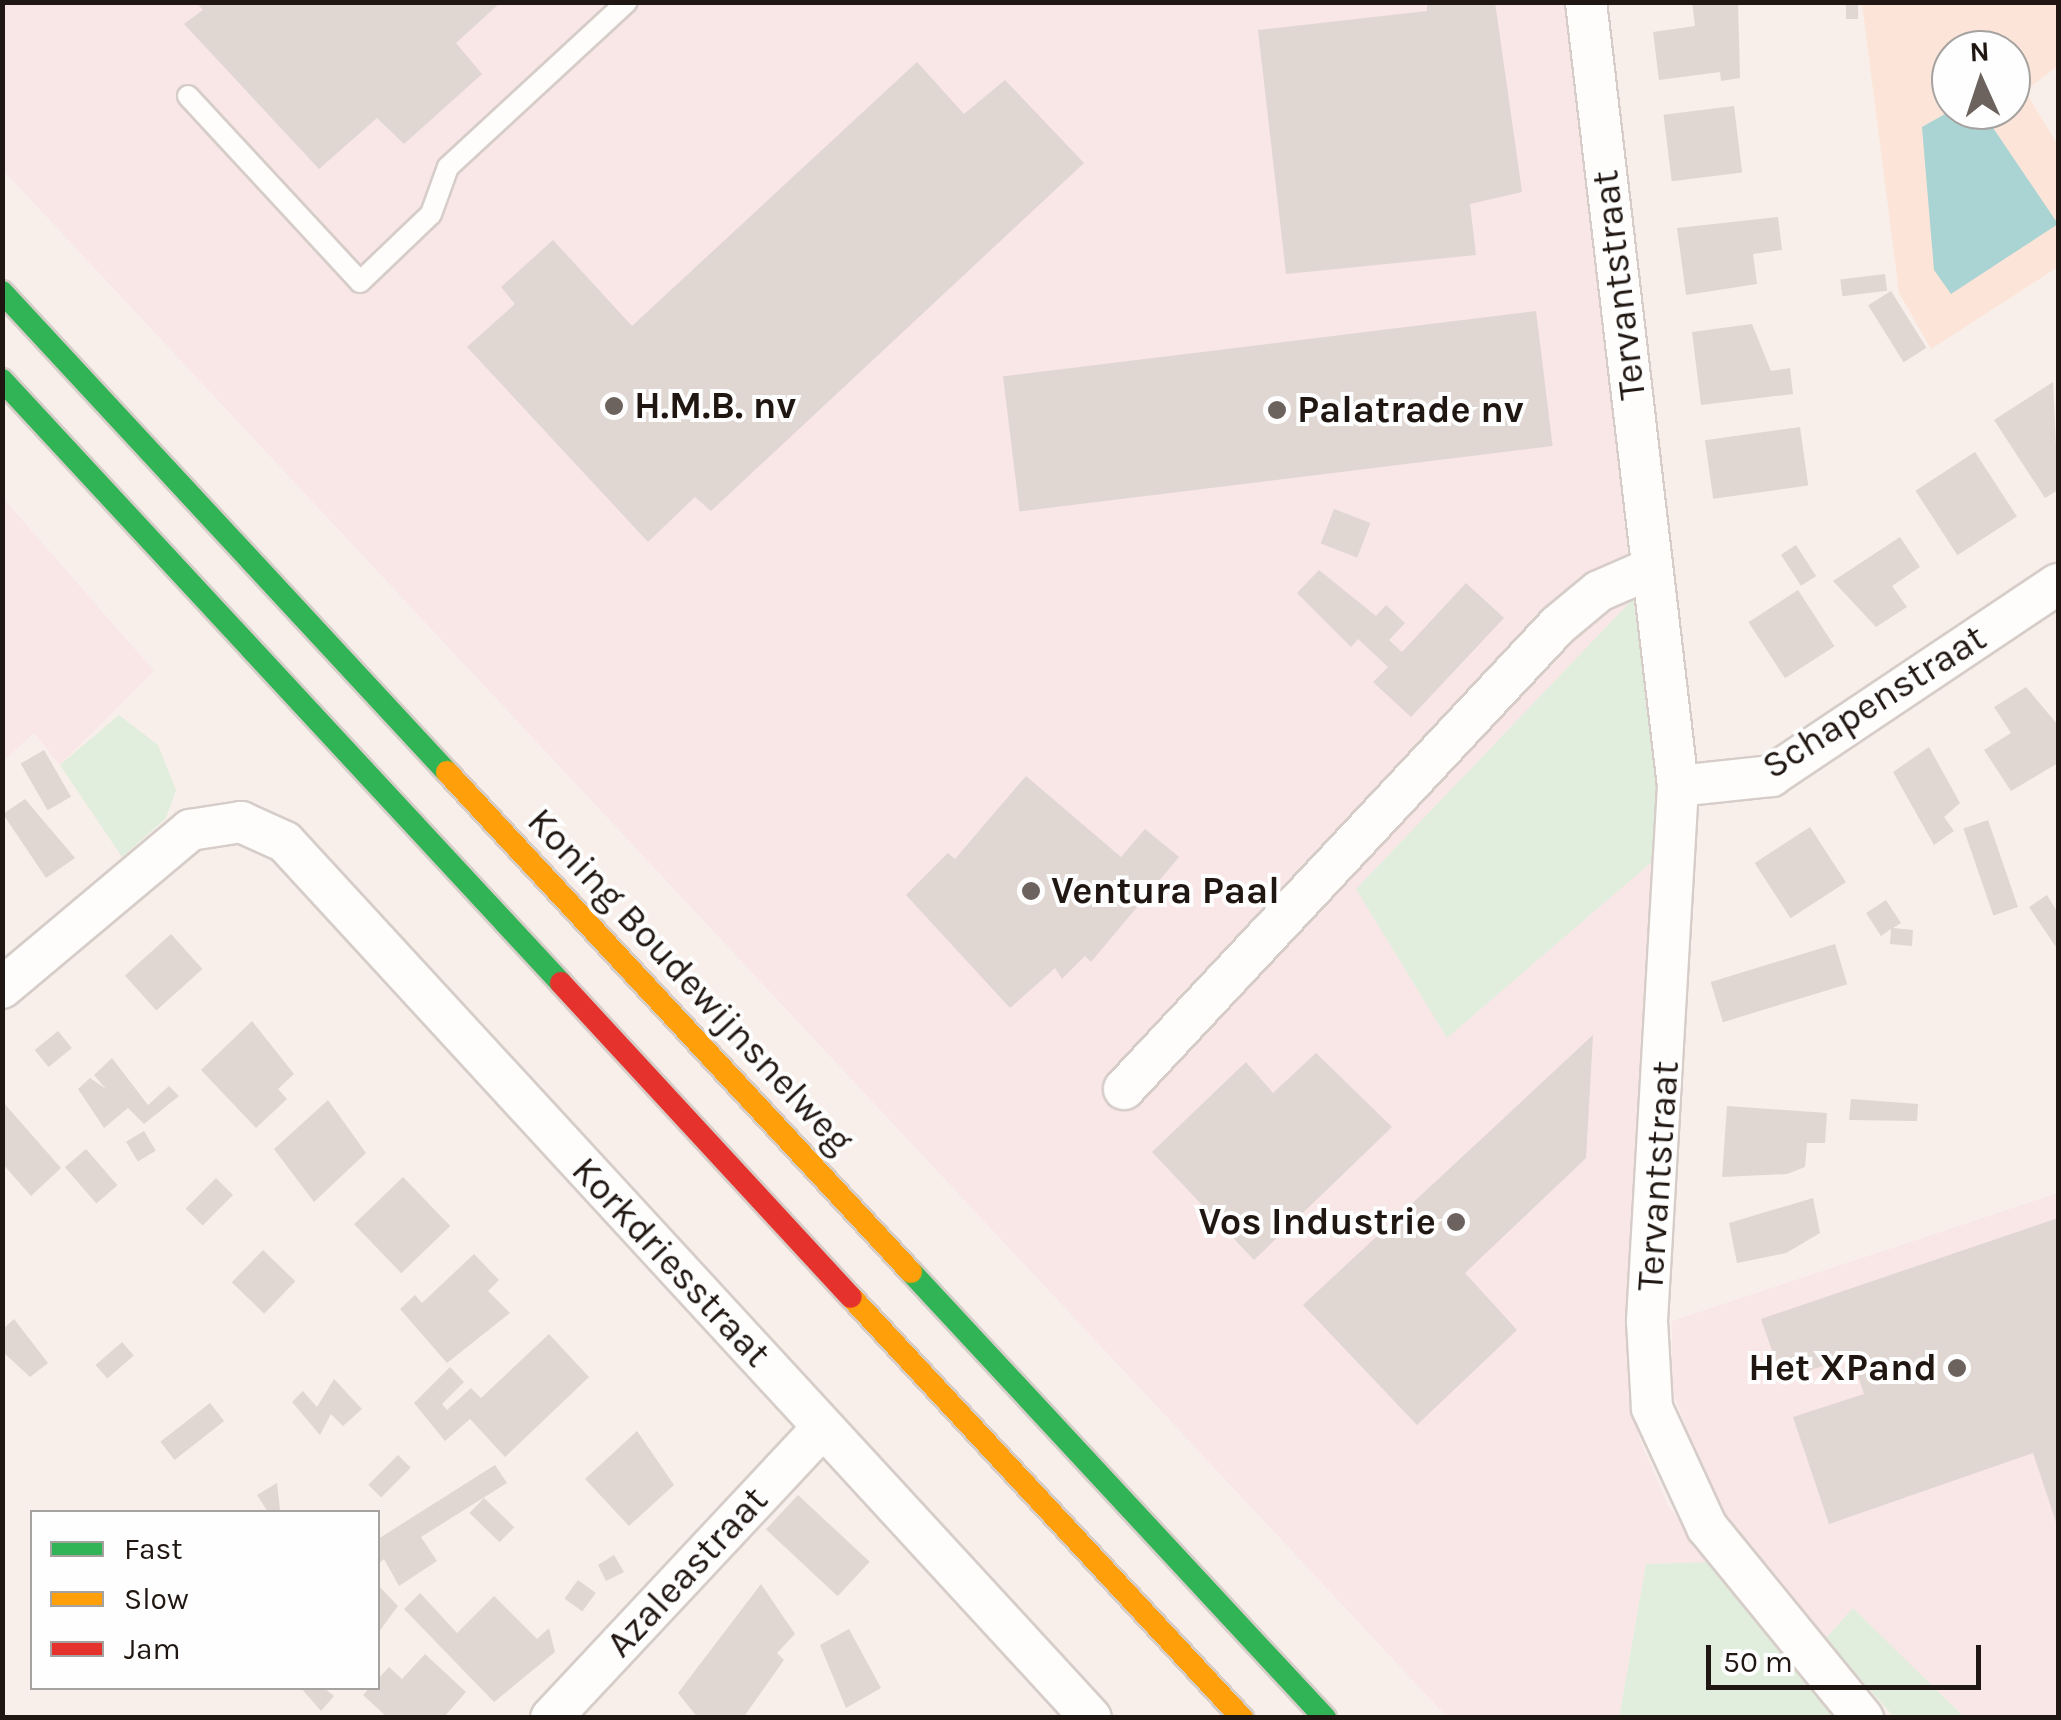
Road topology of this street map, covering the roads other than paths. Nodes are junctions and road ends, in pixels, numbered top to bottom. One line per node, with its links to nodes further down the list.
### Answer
1 (627, 2): 3 (lane)
2 (1586, 2): 6 (street, Tervantstraat)
3 (188, 96)
4 (2, 292): 15 (highway, Koning Boudewijnsnelweg)
5 (2, 380): 14 (highway)
6 (1652, 568): 8 (street, Tervantstraat); 10 (street)
7 (2058, 584): 8 (street, Schapenstraat)
8 (1678, 786): 16 (street, Tervantstraat)
9 (2, 988): 11 (street, Korkdriesstraat)
10 (1124, 1089)
11 (823, 1427): 12 (street, Azaleastraat); 13 (street, Korkdriesstraat)
12 (551, 1718)
13 (1091, 1718)
14 (1242, 1718)
15 (1326, 1718)
16 (1863, 1718)

